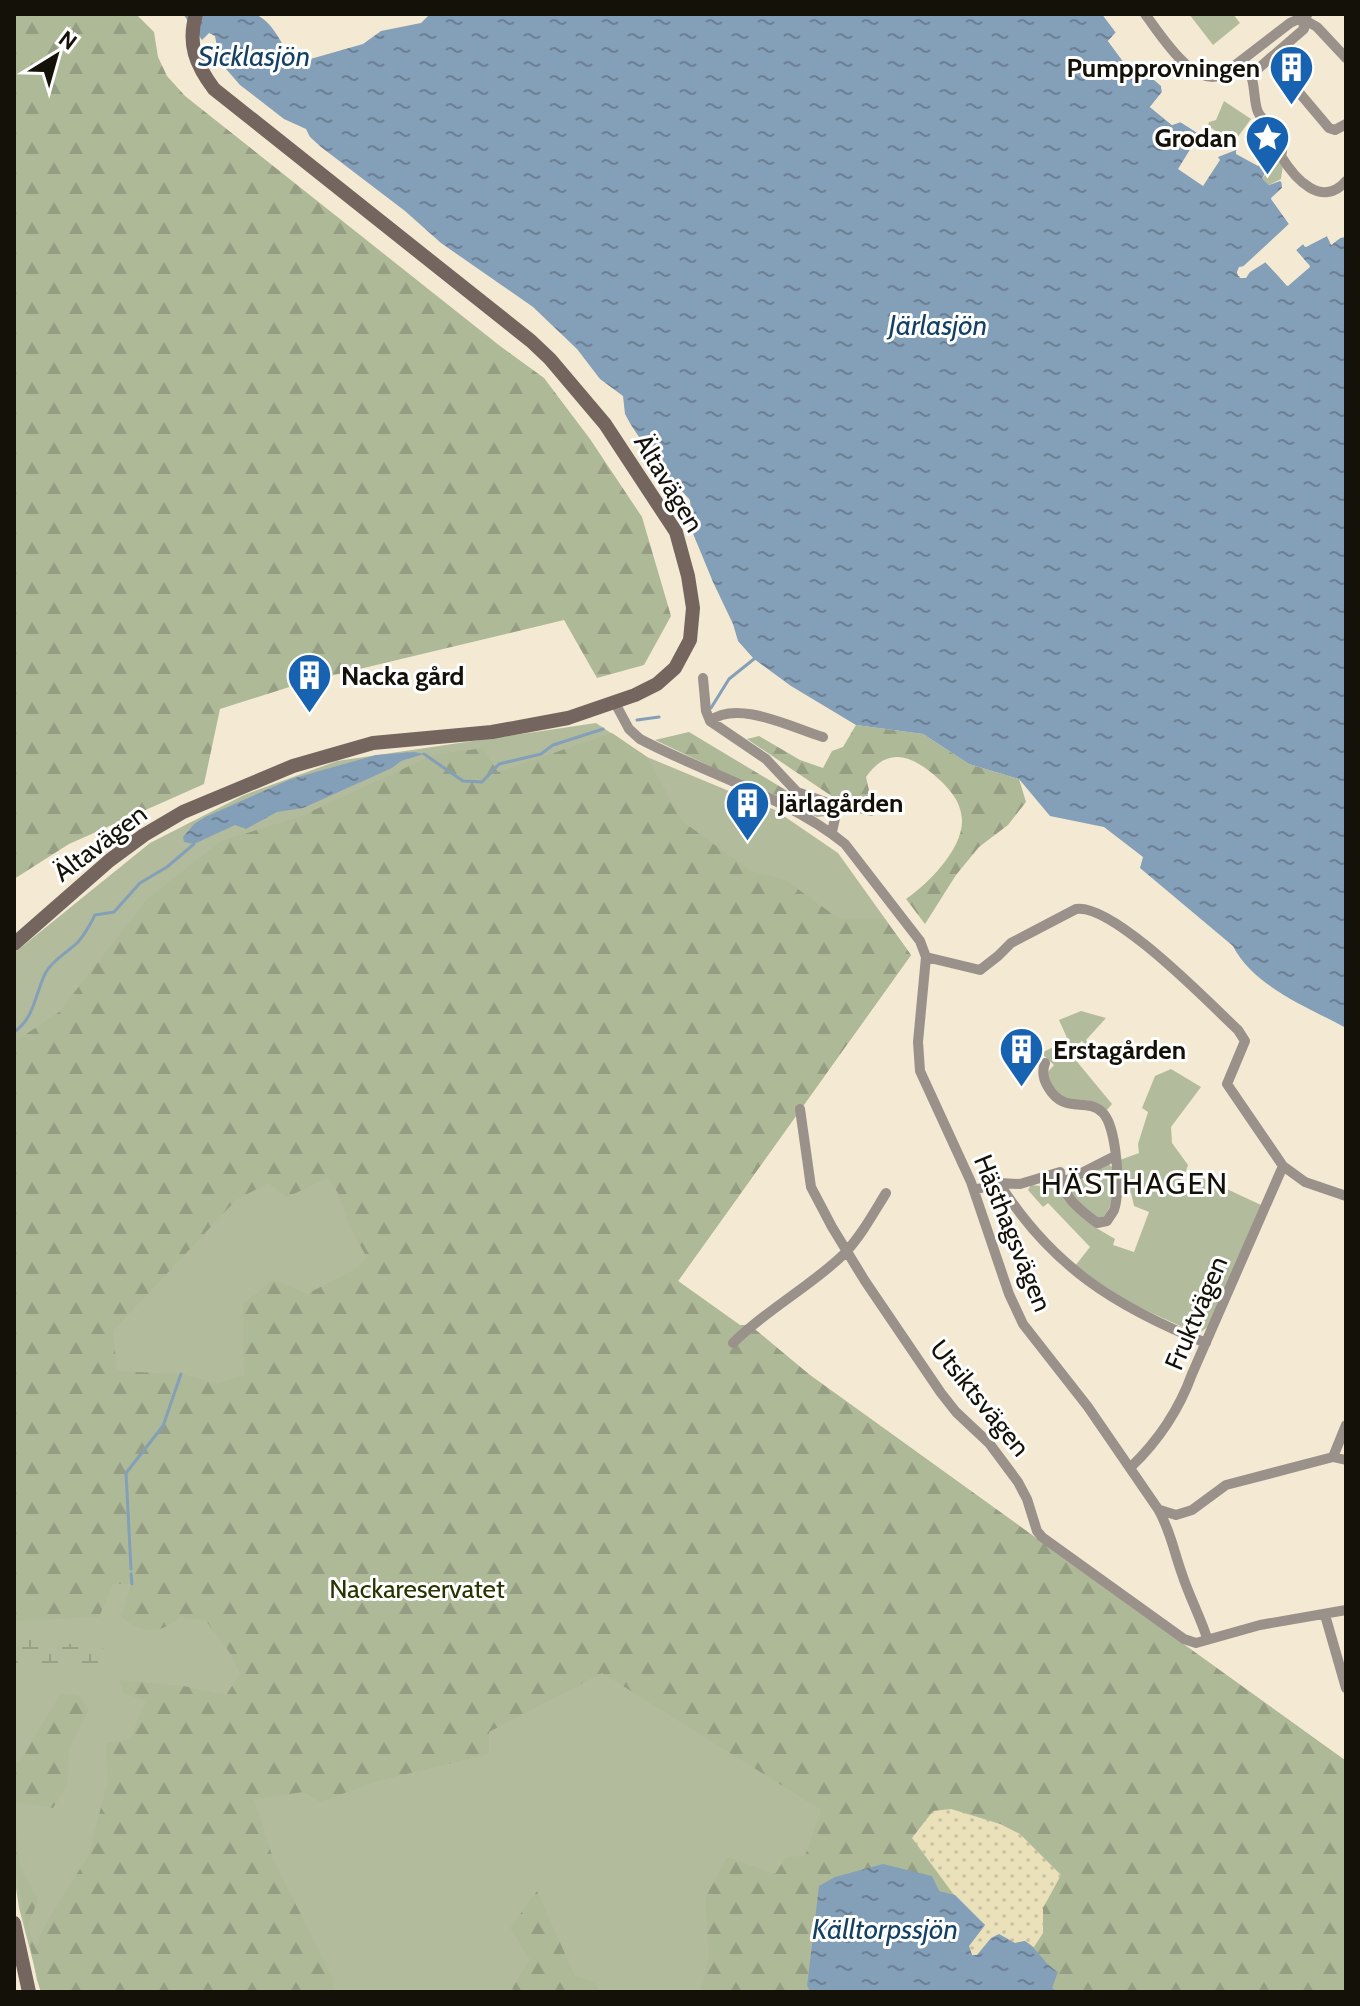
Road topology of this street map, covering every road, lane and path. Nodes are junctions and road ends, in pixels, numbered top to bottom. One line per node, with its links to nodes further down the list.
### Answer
1 (196, 14): 11 (main road, Ältavägen)
2 (1145, 14): 5 (street)
3 (1282, 14): 5 (street)
4 (1306, 16): 5 (street); 6 (street); 7 (street)
5 (1290, 23)
6 (1270, 58): 8 (street); 9 (street)
7 (1346, 58)
8 (1346, 124)
9 (1344, 187)
10 (703, 678): 12 (street)
11 (615, 703): 14 (street); 15 (main road, Ältavägen)
12 (710, 721): 13 (street); 14 (street)
13 (823, 737)
14 (832, 832): 16 (street)
15 (14, 944)
16 (926, 957): 20 (street); 23 (street, Hästhagsvägen)
17 (1045, 1063): 19 (street)
18 (800, 1109): 26 (street, Utsiktsvägen)
19 (1115, 1156): 21 (street); 21 (street)
20 (1283, 1166): 25 (street); 28 (street, Fruktvägen)
21 (1061, 1176): 22 (street)
22 (999, 1183): 23 (street); 28 (street)
23 (974, 1190): 32 (street, Hästhagsvägen)
24 (886, 1193): 26 (street)
25 (1346, 1196)
26 (847, 1251): 27 (street); 36 (street, Utsiktsvägen)
27 (733, 1343)
28 (1206, 1343): 32 (street, Fruktvägen)
29 (1346, 1425): 30 (street)
30 (1333, 1457): 31 (street); 33 (street)
31 (1346, 1460)
32 (1131, 1467): 33 (street, Hästhagsvägen)
33 (1158, 1509): 36 (street, Hästhagsvägen)
34 (1346, 1610): 35 (street)
35 (1325, 1615): 36 (street); 37 (street)
36 (1207, 1638)
37 (1346, 1688)
38 (14, 1923): 39 (main road)
39 (29, 1992)

